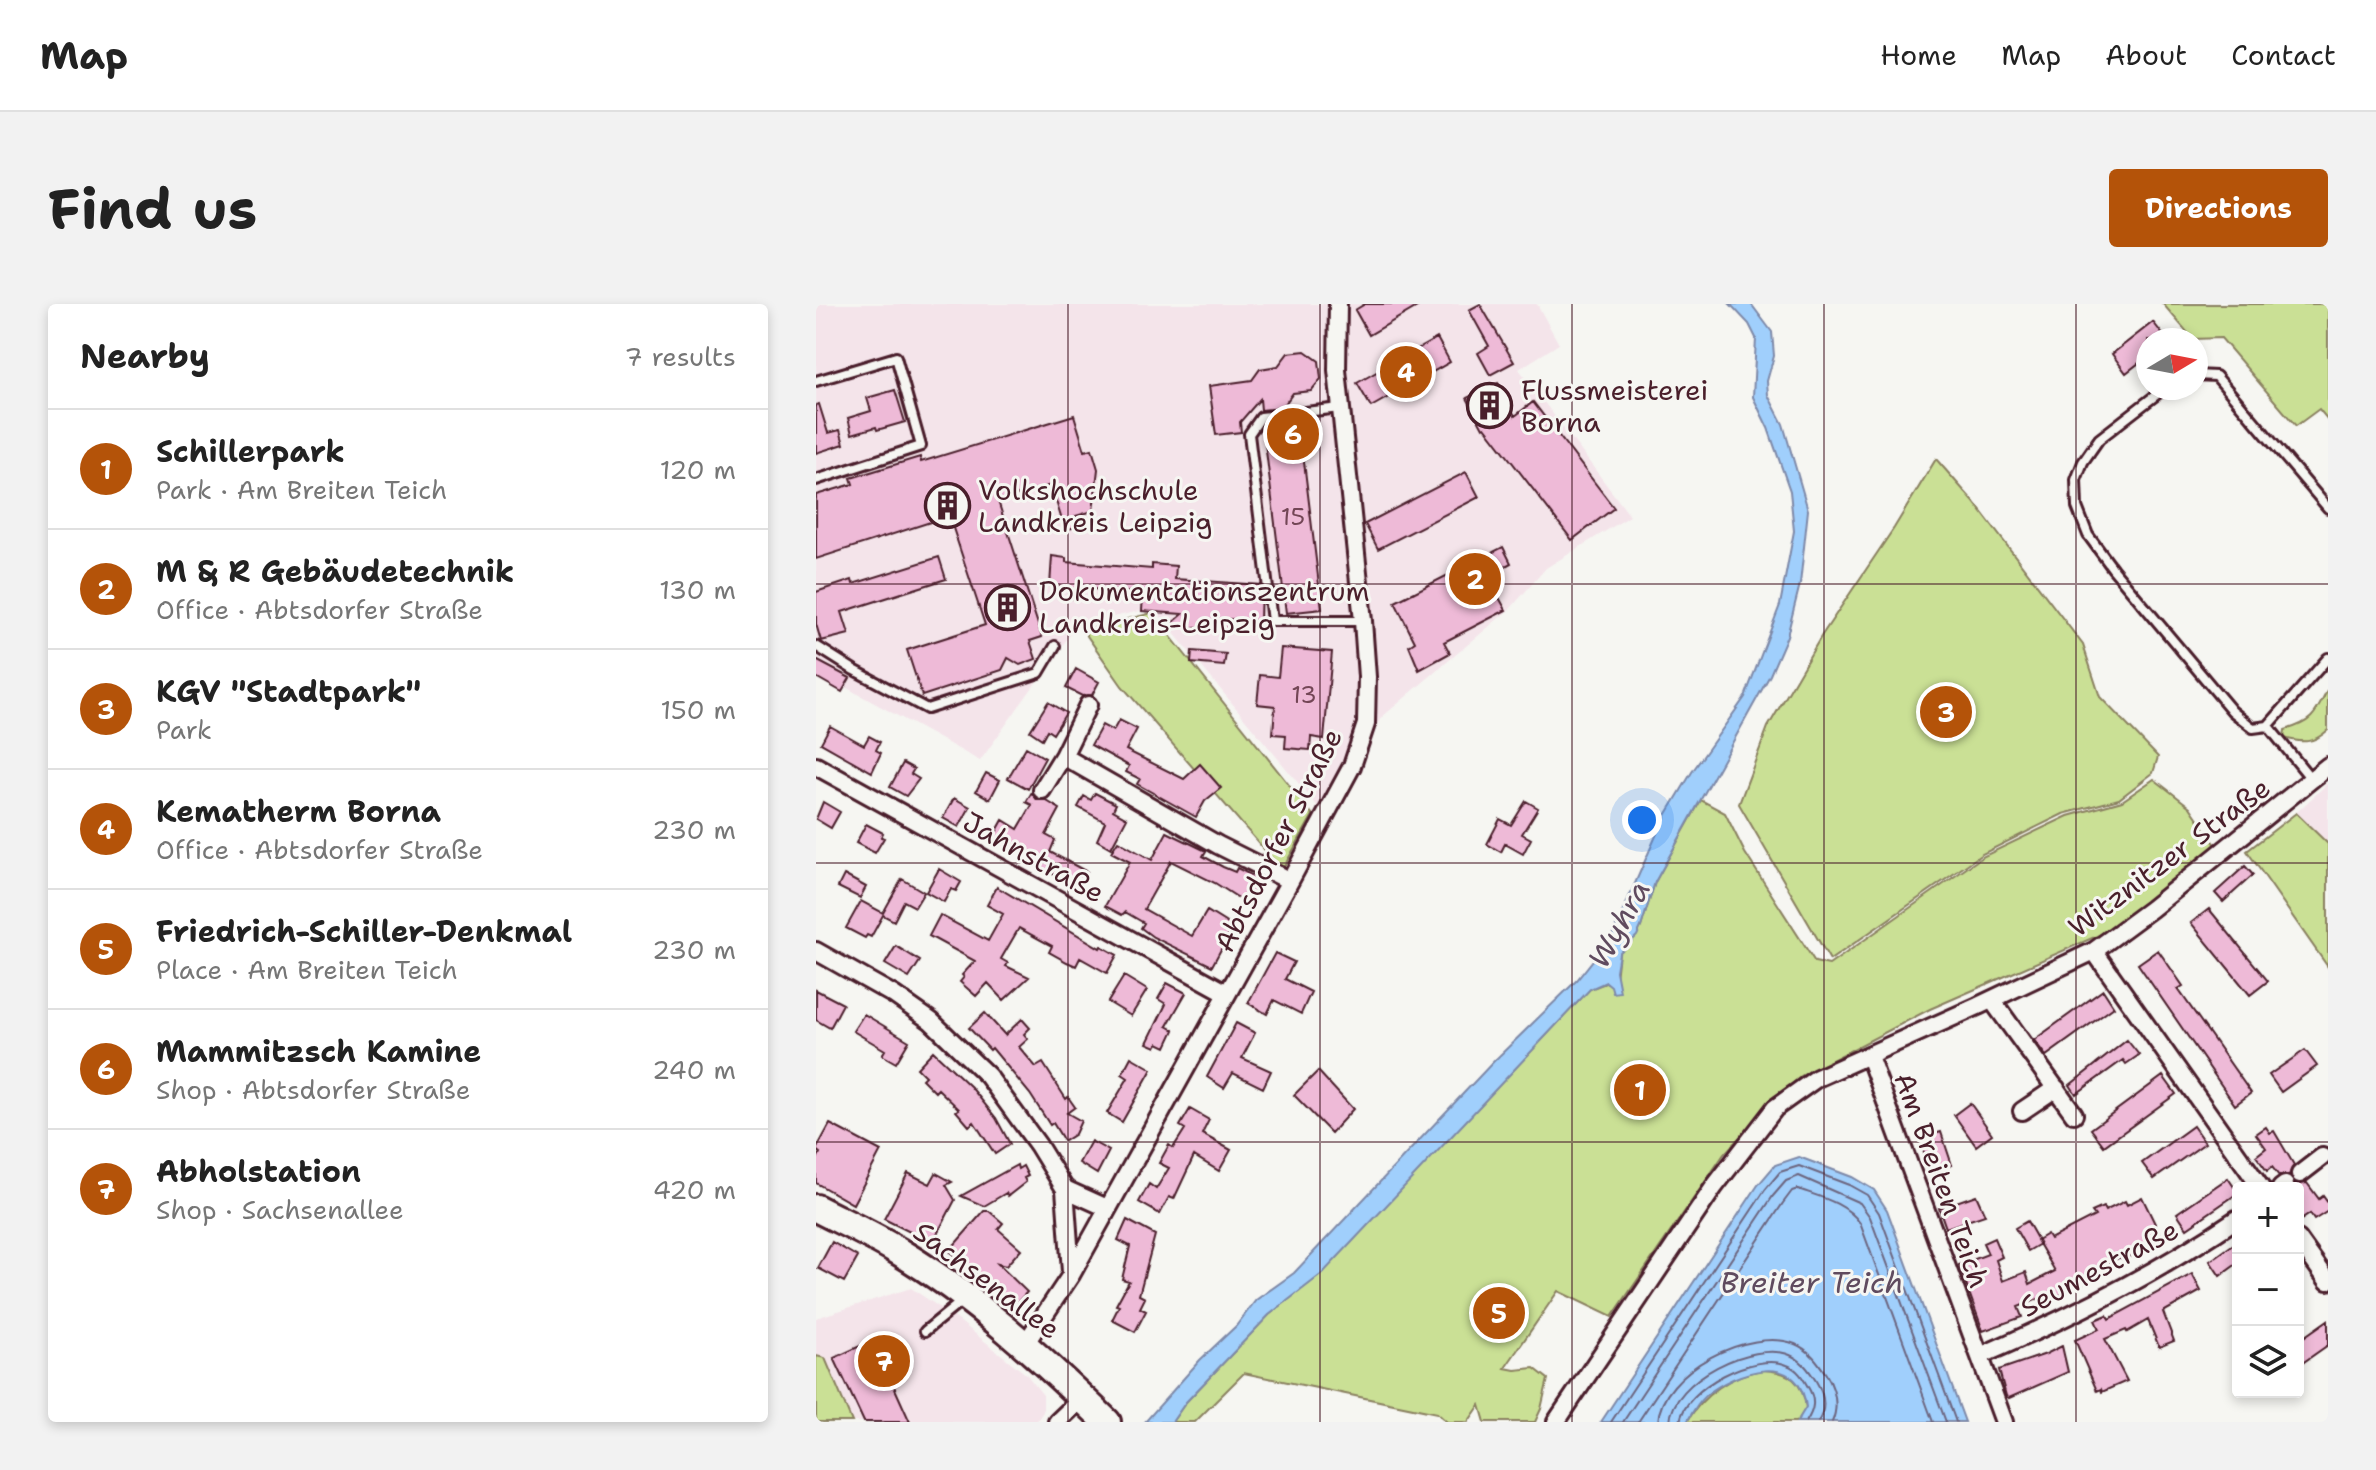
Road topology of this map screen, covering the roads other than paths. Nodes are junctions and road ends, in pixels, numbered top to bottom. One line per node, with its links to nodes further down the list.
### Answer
1 (1338, 304): 5 (street, Abtsdorfer Straße)
2 (2208, 376): 7 (lane)
3 (816, 381): 6 (lane)
4 (2149, 400): 13 (lane)
5 (1341, 408): 8 (street, Abtsdorfer Straße); 8 (lane)
6 (816, 480)
7 (2328, 508)
8 (1363, 621): 19 (street, Abtsdorfer Straße)
9 (816, 646): 10 (lane)
10 (1055, 646)
11 (2328, 658): 13 (lane)
12 (1088, 705): 14 (street)
13 (2268, 726): 17 (lane)
14 (1063, 756): 18 (street); 19 (street)
15 (816, 766): 22 (street, Jahnstraße)
16 (2328, 766): 17 (street, Witznitzer Straße)
17 (2312, 780): 21 (street, Witznitzer Straße)
18 (1042, 790)
19 (1290, 881): 22 (street, Abtsdorfer Straße)
20 (816, 951): 31 (street)
21 (2094, 951): 23 (street, Witznitzer Straße); 30 (street)
22 (1227, 993): 33 (street, Abtsdorfer Straße)
23 (1992, 1000): 24 (street, Witznitzer Straße); 25 (street)
24 (1869, 1056): 41 (street, Am Breiten Teich); 45 (street, Am Breiten Teich)
25 (2056, 1088): 26 (street); 27 (street)
26 (2022, 1111)
27 (2074, 1114)
28 (2322, 1157): 29 (street)
29 (2300, 1174)
30 (2257, 1182)
31 (1065, 1189): 33 (street); 36 (street)
32 (816, 1208): 38 (main road, Sachsenallee)
33 (1107, 1208): 36 (street, Abtsdorfer Straße)
34 (2232, 1222): 41 (street, Seumestraße)
35 (2304, 1247): 37 (street)
36 (1071, 1275): 40 (street, Abtsdorfer Straße)
37 (2328, 1281)
38 (966, 1297): 39 (lane); 40 (main road, Sachsenallee)
39 (925, 1331)
40 (1025, 1344): 42 (main road, Sachsenallee)
41 (1980, 1356): 46 (street, Am Breiten Teich)
42 (1082, 1398): 43 (street); 44 (main road, Sachsenallee)
43 (1057, 1422)
44 (1107, 1422)
45 (1556, 1422)
46 (2004, 1422)

